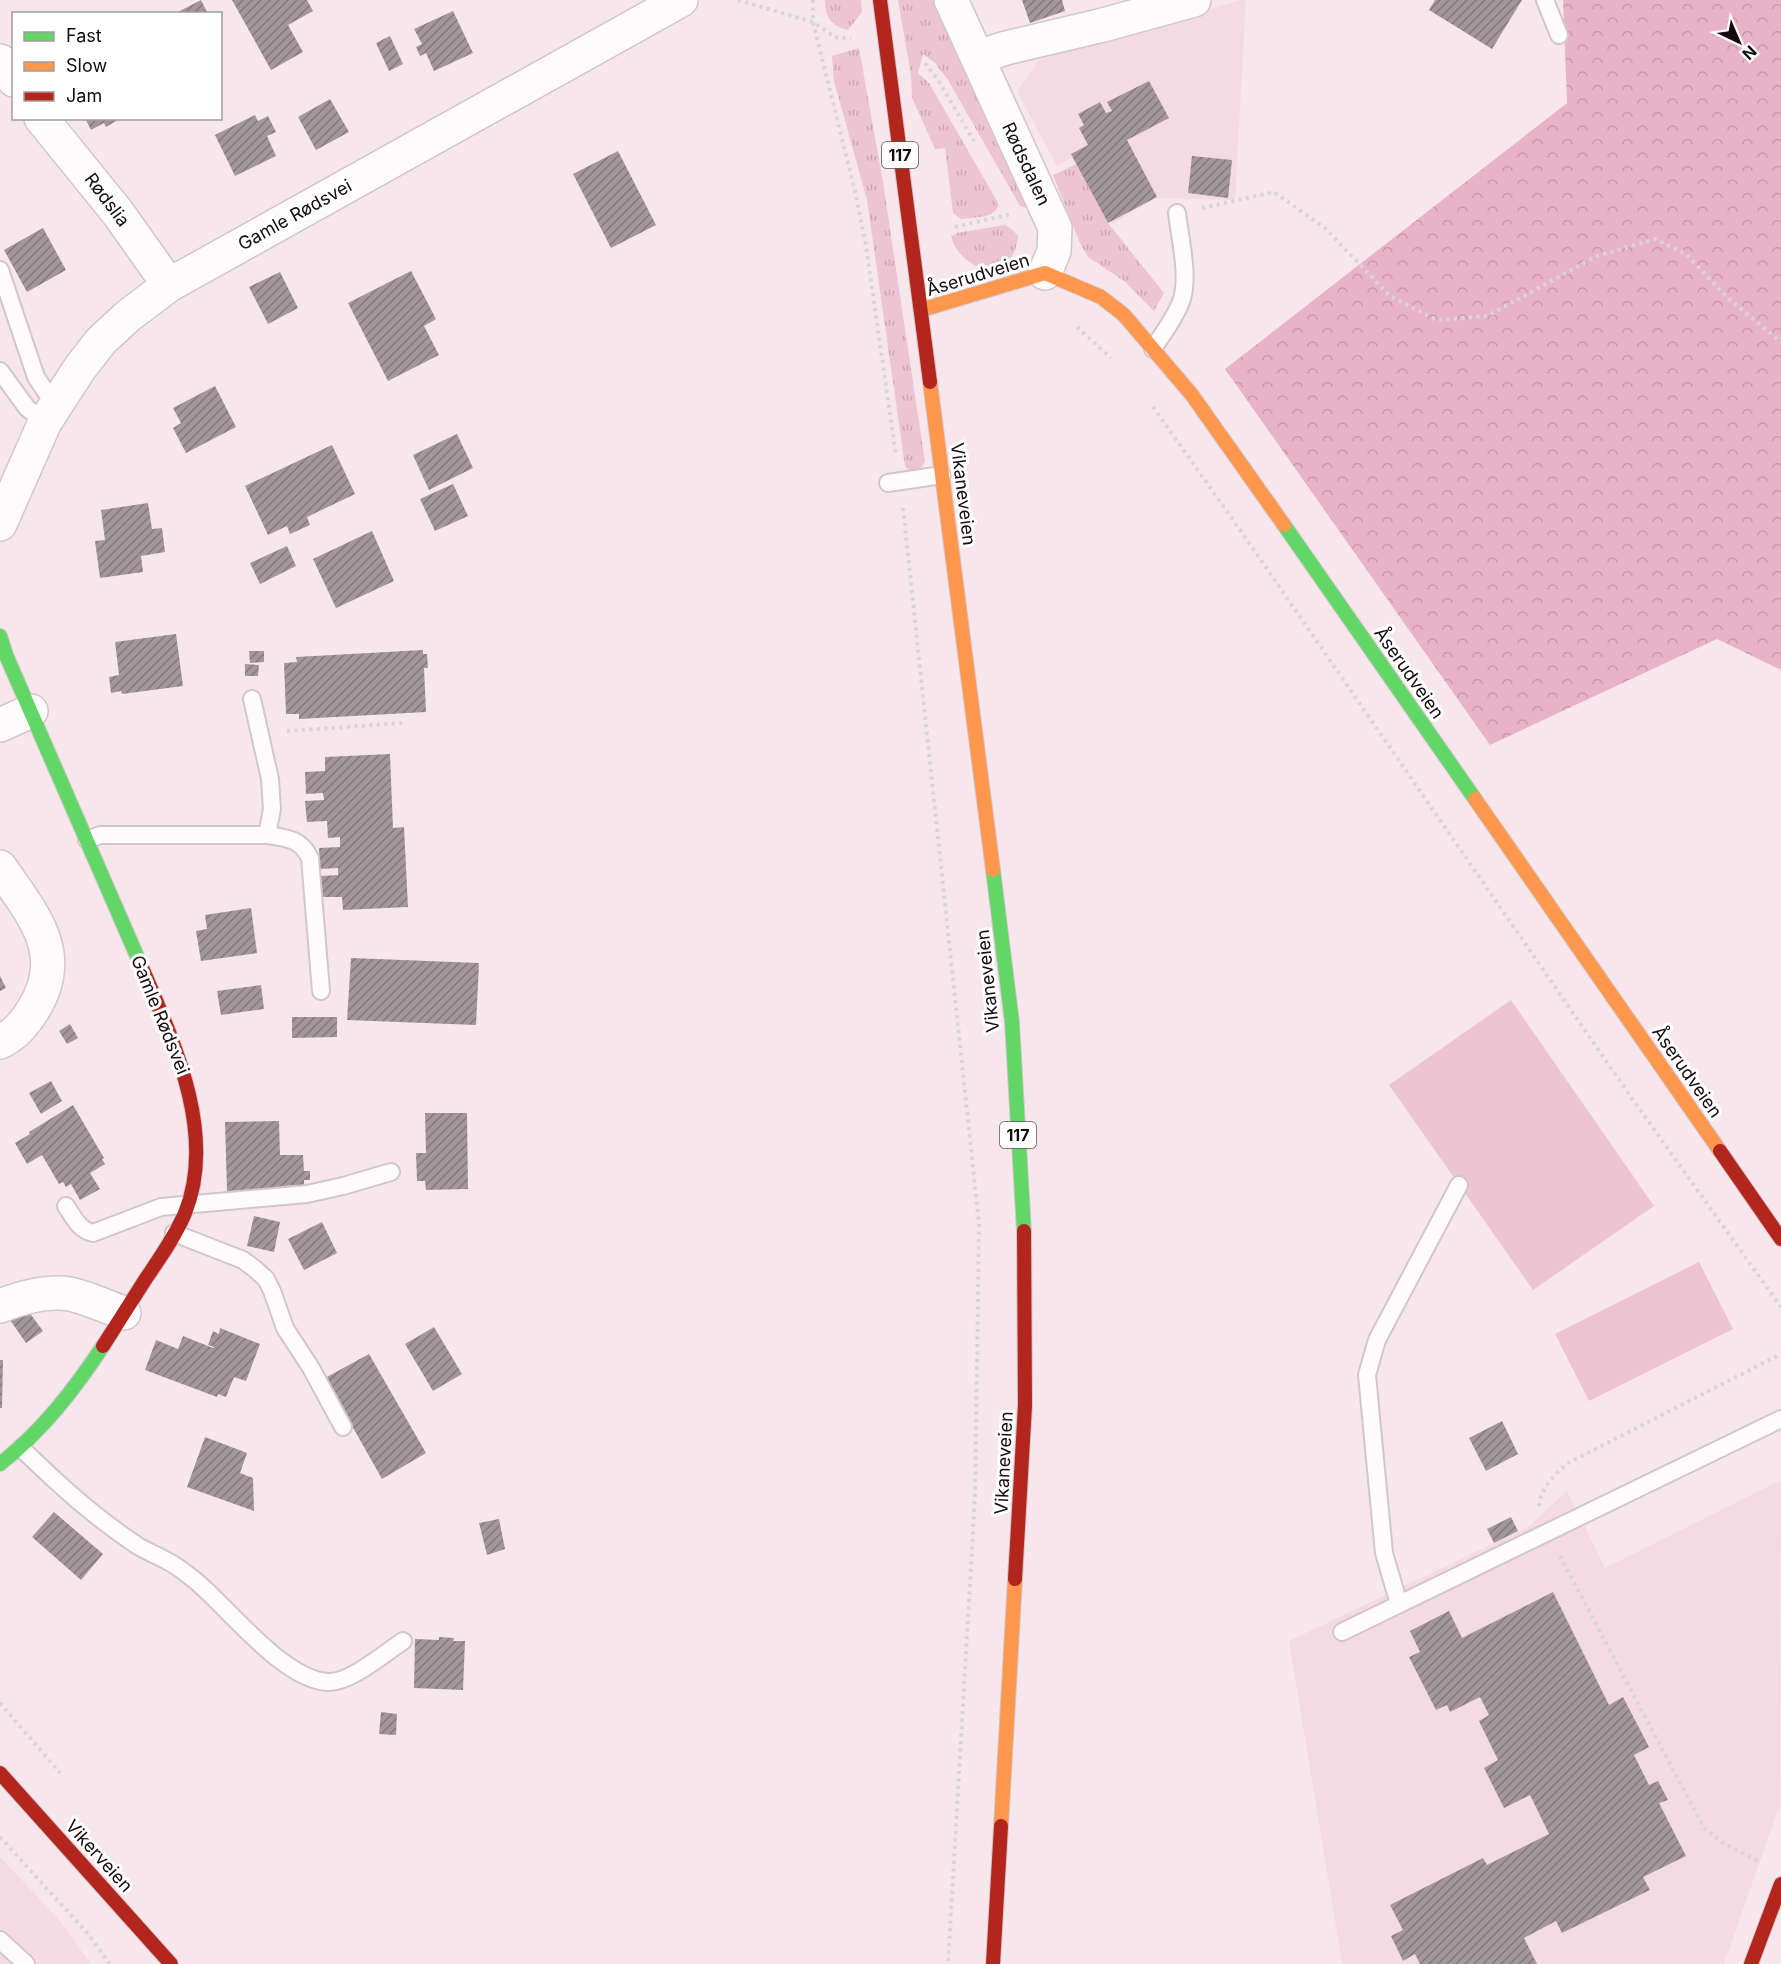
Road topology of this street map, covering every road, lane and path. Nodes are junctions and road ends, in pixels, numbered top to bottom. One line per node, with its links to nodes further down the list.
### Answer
1 (681, 0): 24 (street, Gamle Rødsvei)
2 (738, 0): 8 (path)
3 (813, 0): 8 (path)
4 (880, 0): 25 (street, Vikaneveien / 117)
5 (951, 0): 11 (street, Rødsdalen)
6 (1194, 0): 11 (street)
7 (1545, 0): 9 (lane)
8 (813, 22): 10 (path); 34 (path)
9 (1559, 35)
10 (855, 39)
11 (978, 57): 23 (street, Rødsdalen)
12 (923, 60): 16 (path)
13 (0, 61): 14 (street)
14 (12, 77)
15 (43, 120): 24 (street, Rødslia)
16 (976, 145)
17 (1008, 204): 19 (path)
18 (1178, 213): 27 (path); 28 (lane)
19 (1013, 214): 20 (path); 21 (path)
20 (1019, 222)
21 (955, 227)
22 (0, 270): 32 (lane)
23 (1045, 273): 25 (street, Åserudveien); 28 (street, Åserudveien)
24 (169, 285): 32 (street, Gamle Rødsvei)
25 (921, 310): 33 (street, Vikaneveien / 117)
26 (1075, 325): 29 (path)
27 (1781, 342)
28 (1154, 349): 52 (street, Åserudveien)
29 (1116, 363)
30 (0, 371): 32 (lane)
31 (1149, 403): 54 (path)
32 (51, 412): 35 (street, Gamle Rødsvei)
33 (942, 475): 34 (lane); 77 (street, Vikaneveien / 117)
34 (894, 483): 76 (path)
35 (0, 524)
36 (0, 636): 38 (street, Gamle Rødsvei)
37 (252, 699): 41 (lane)
38 (31, 711): 40 (street); 43 (street, Gamle Rødsvei)
39 (403, 723): 41 (path)
40 (0, 725)
41 (260, 732): 42 (lane)
42 (267, 835): 43 (lane); 45 (lane)
43 (87, 840): 49 (street, Gamle Rødsvei)
44 (0, 867): 46 (street)
45 (321, 991)
46 (0, 1042)
47 (391, 1172): 49 (lane)
48 (1459, 1185): 62 (lane)
49 (187, 1205): 50 (lane); 51 (street, Gamle Rødsvei)
50 (66, 1206)
51 (174, 1233): 55 (street, Gamle Rødsvei); 58 (lane)
52 (1781, 1239)
53 (0, 1306): 55 (street)
54 (1781, 1307)
55 (124, 1313): 59 (street, Gamle Rødsvei)
56 (1781, 1354): 61 (path)
57 (1781, 1419): 61 (lane)
58 (343, 1427)
59 (21, 1448): 60 (street, Gamle Rødsvei); 64 (lane)
60 (0, 1464)
61 (1547, 1532): 62 (lane); 69 (path)
62 (1399, 1604): 63 (lane)
63 (1342, 1632)
64 (403, 1641)
65 (0, 1703): 67 (path)
66 (0, 1773): 75 (street, Vikerveien)
67 (60, 1773)
68 (0, 1837): 74 (path)
69 (1761, 1863)
70 (1781, 1884): 71 (street)
71 (1775, 1920): 78 (street)
72 (0, 1940): 73 (lane)
73 (26, 1964)
74 (110, 1964)
75 (171, 1964)
76 (948, 1964)
77 (993, 1964)
78 (1751, 1964)

